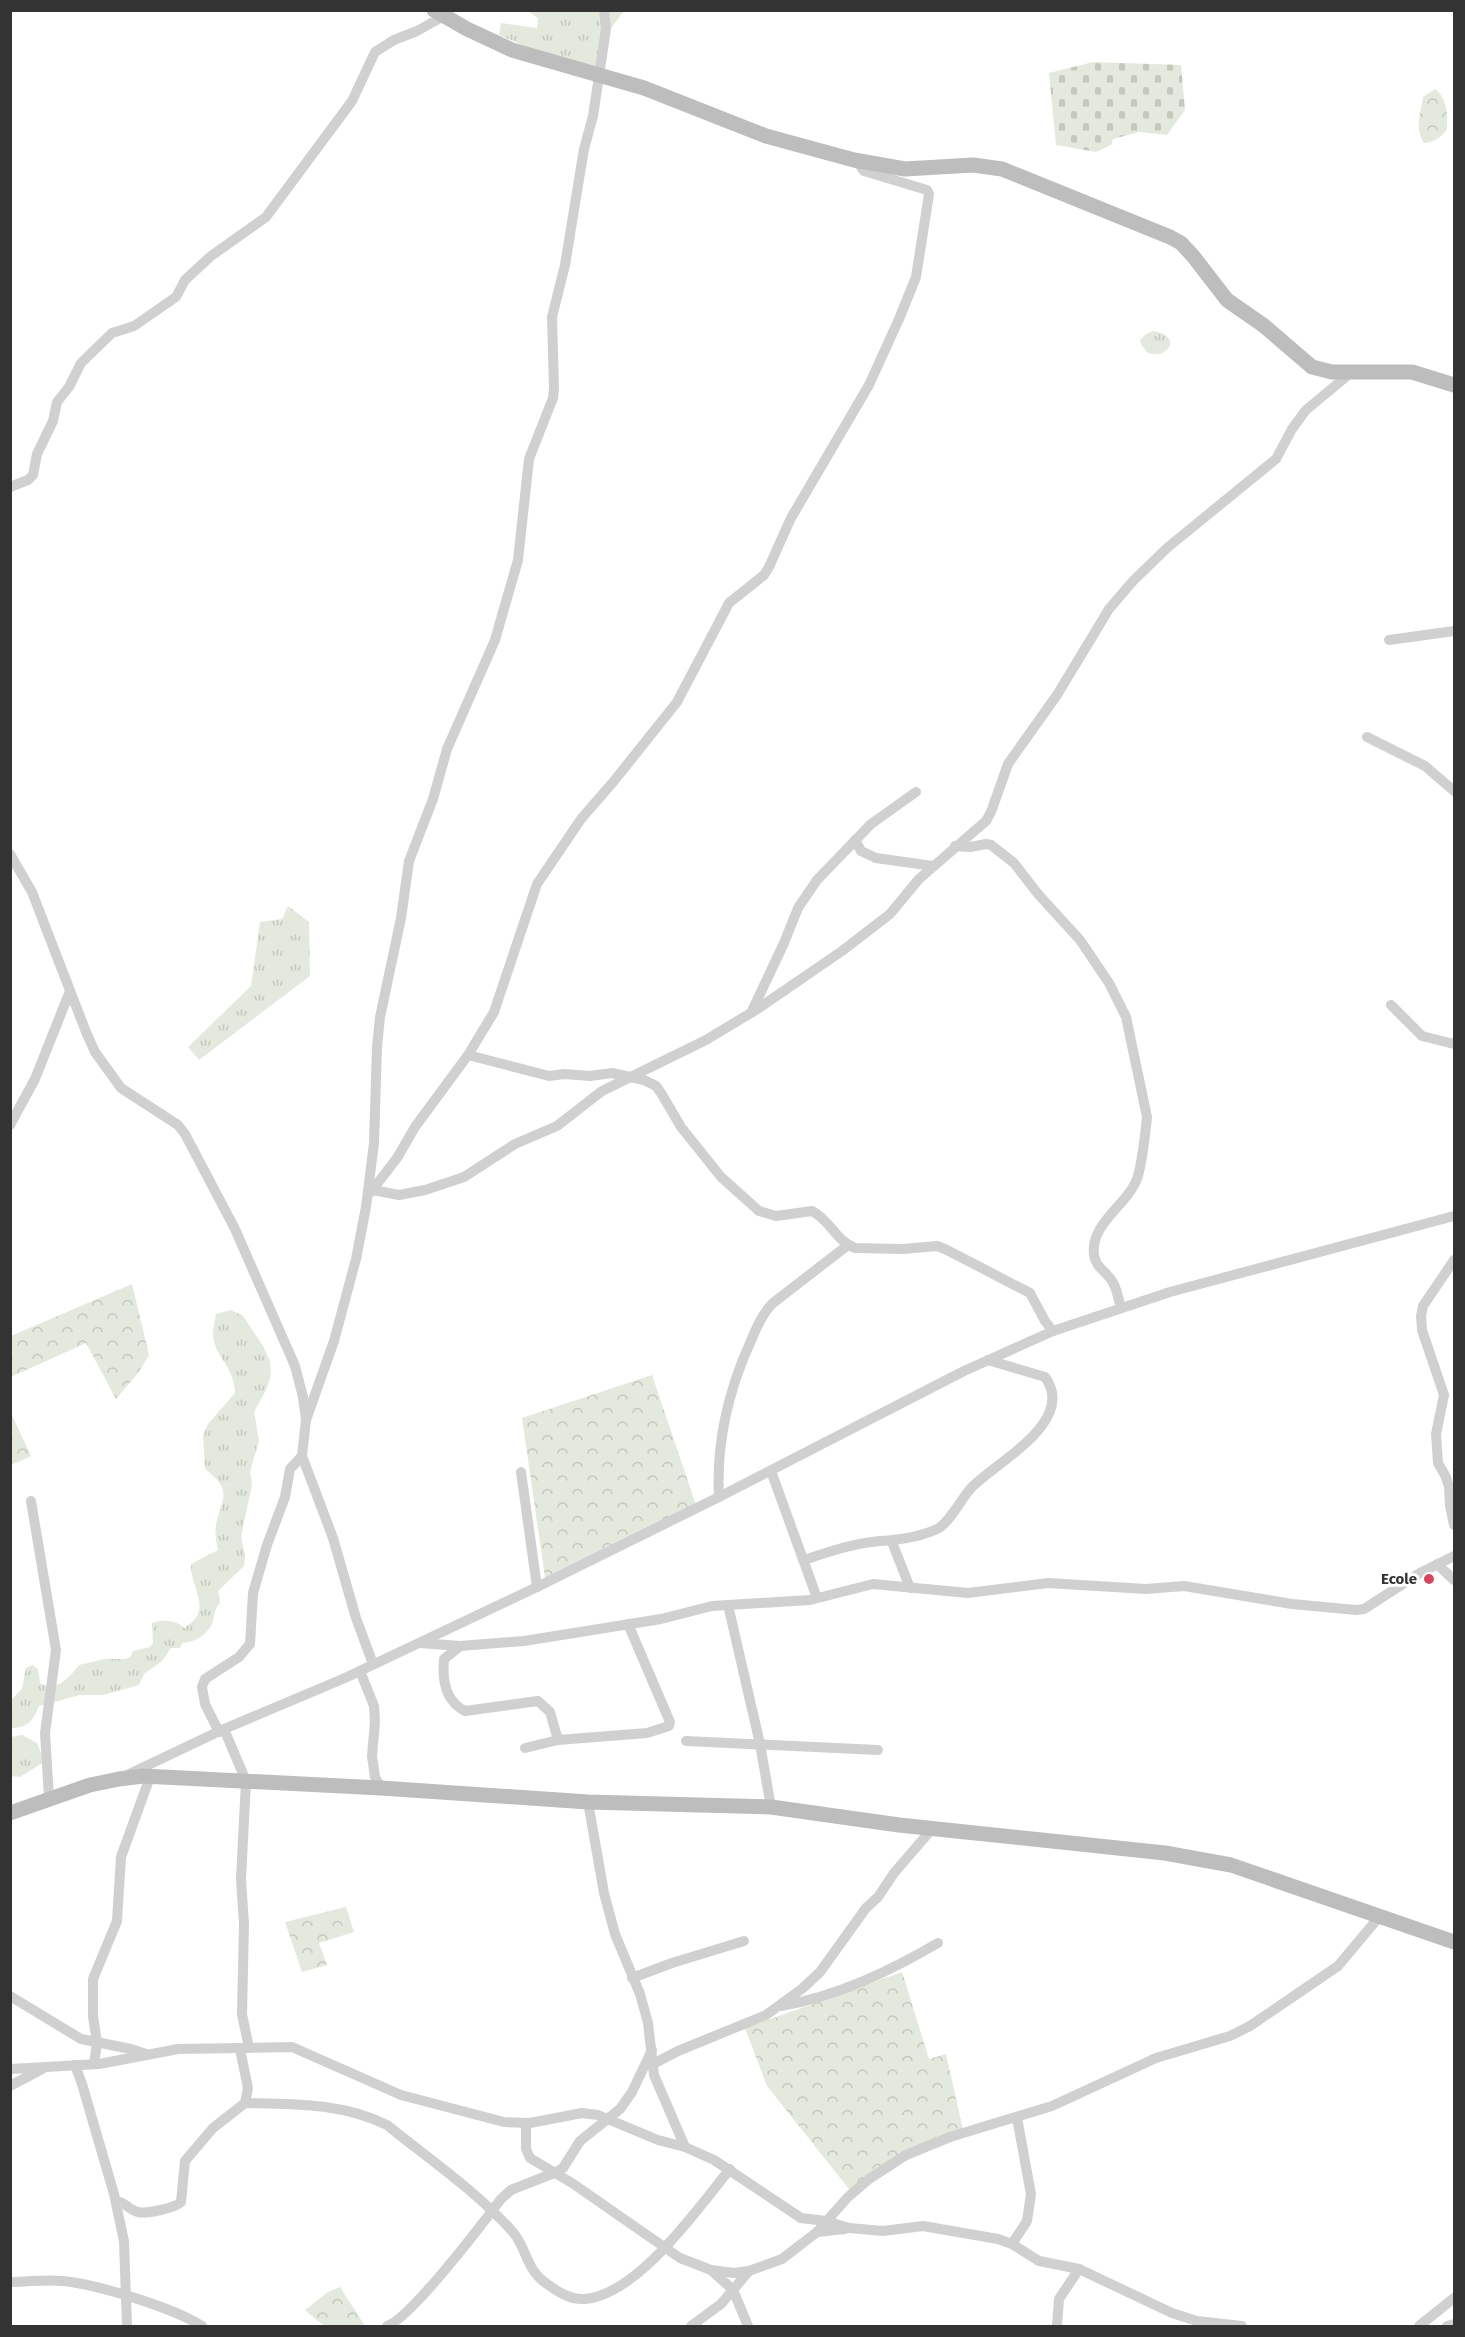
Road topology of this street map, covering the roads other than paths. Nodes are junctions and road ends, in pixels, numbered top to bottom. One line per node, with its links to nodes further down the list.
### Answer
1 (604, 10): 3 (street)
2 (440, 12): 3 (street); 7 (street)
3 (599, 76): 4 (street); 24 (street)
4 (855, 160): 5 (street); 21 (street)
5 (1353, 371): 6 (street); 14 (street)
6 (1455, 385)
7 (10, 487)
8 (1455, 631): 9 (street)
9 (1389, 640)
10 (1367, 737): 11 (street)
11 (1455, 791)
12 (916, 792): 13 (street)
13 (855, 840): 16 (street); 19 (street)
14 (955, 846): 16 (street); 28 (street)
15 (10, 854): 17 (street)
16 (933, 866): 19 (street)
17 (70, 991): 23 (street); 31 (street)
18 (1391, 1005): 20 (street)
19 (750, 1013): 22 (street)
20 (1455, 1044)
21 (468, 1055): 22 (street); 24 (street)
22 (630, 1076): 24 (street); 26 (street)
23 (10, 1125)
24 (370, 1193): 31 (street)
25 (1455, 1216): 28 (street)
26 (848, 1245): 29 (street); 35 (street)
27 (1455, 1260): 37 (street)
28 (1121, 1307): 29 (street)
29 (1053, 1331): 30 (street)
30 (988, 1360): 33 (street); 38 (street)
31 (306, 1420): 32 (street)
32 (302, 1456): 50 (street); 52 (street)
33 (771, 1471): 35 (street); 40 (street)
34 (521, 1472): 43 (street)
35 (719, 1497): 43 (street)
36 (31, 1501): 62 (street)
37 (1455, 1525)
38 (892, 1542): 40 (street); 44 (street)
39 (1455, 1556): 41 (street)
40 (804, 1560): 45 (street)
41 (1437, 1564): 42 (street); 44 (street)
42 (1455, 1580)
43 (537, 1587): 48 (street)
44 (910, 1588): 45 (street)
45 (817, 1598): 46 (street)
46 (728, 1605): 47 (street); 55 (street)
47 (628, 1624): 49 (street); 53 (street)
48 (420, 1643): 49 (street); 50 (street)
49 (460, 1646): 53 (street)
50 (373, 1665): 51 (street)
51 (360, 1671): 52 (street); 61 (street)
52 (221, 1731): 59 (street); 60 (street)
53 (558, 1740): 56 (street)
54 (686, 1742): 55 (street)
55 (760, 1744): 57 (street); 64 (street)
56 (525, 1748)
57 (878, 1750)
58 (150, 1777): 59 (street); 60 (street); 74 (street)
59 (118, 1779): 62 (street)
60 (246, 1781): 61 (street); 75 (street)
61 (381, 1788): 63 (street)
62 (49, 1798): 65 (street)
63 (588, 1802): 64 (street); 71 (street)
64 (771, 1807): 66 (street)
65 (10, 1813)
66 (932, 1829): 67 (street); 73 (street)
67 (1379, 1917): 69 (street); 85 (street)
68 (744, 1941): 71 (street)
69 (1455, 1942)
70 (938, 1943): 73 (street)
71 (632, 1978): 76 (street)
72 (10, 1995): 74 (street)
73 (780, 2006): 79 (street)
74 (97, 2043): 77 (street); 78 (street)
75 (244, 2048): 77 (street); 84 (street); 87 (street)
76 (652, 2050): 79 (street); 86 (street)
77 (147, 2054): 78 (street)
78 (94, 2064): 80 (street)
79 (654, 2064): 88 (street)
80 (75, 2065): 81 (street); 91 (street)
81 (45, 2067): 82 (street); 83 (street)
82 (10, 2069)
83 (10, 2086)
84 (245, 2103): 91 (street); 92 (street)
85 (1017, 2118): 93 (street); 96 (street)
86 (610, 2119): 87 (street); 88 (street); 90 (street)
87 (526, 2123): 90 (street)
88 (685, 2147): 89 (street)
89 (730, 2169): 93 (street); 97 (street)
90 (554, 2173): 92 (street); 97 (street)
91 (116, 2201): 103 (street)
92 (492, 2211): 97 (street); 108 (street)
93 (826, 2221): 94 (street); 95 (street)
94 (849, 2228): 95 (street); 96 (street)
95 (817, 2232): 100 (street)
96 (1012, 2244): 98 (street)
97 (664, 2248): 99 (street)
98 (1078, 2269): 111 (street); 112 (street)
99 (711, 2270): 100 (street); 102 (street)
100 (749, 2271): 102 (street)
101 (10, 2282): 103 (street)
102 (733, 2290): 109 (street); 110 (street)
103 (125, 2296): 106 (street); 107 (street)
104 (1455, 2298): 113 (street)
105 (1455, 2324): 114 (street)
106 (127, 2326)
107 (202, 2326)
108 (387, 2326)
109 (691, 2326)
110 (748, 2326)
111 (1057, 2326)
112 (1242, 2326)
113 (1419, 2326)
114 (1448, 2326)

